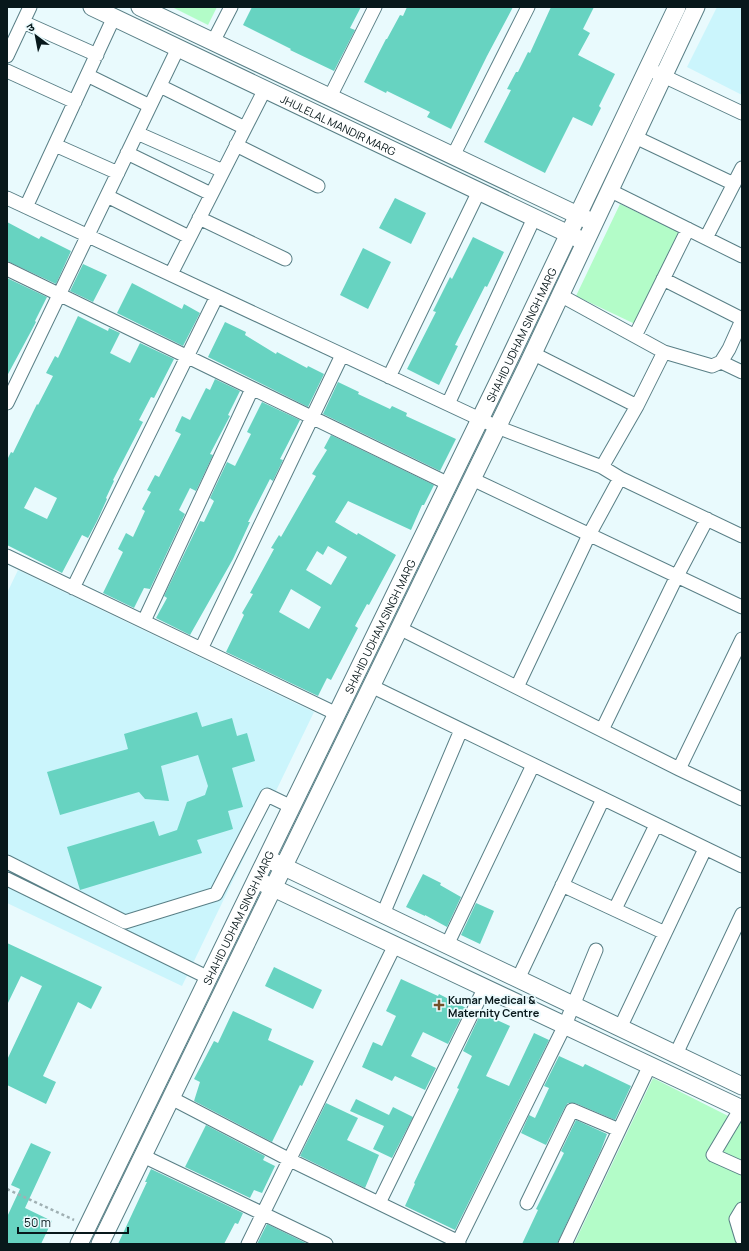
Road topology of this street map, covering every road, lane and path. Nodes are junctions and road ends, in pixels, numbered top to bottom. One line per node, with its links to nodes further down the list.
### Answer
1 (30, 7): 10 (street)
2 (92, 7): 9 (street, JHULELAL MANDIR MARG)
3 (140, 7): 11 (street, JHULELAL MANDIR MARG)
4 (231, 7): 11 (street)
5 (375, 7): 21 (street)
6 (528, 7): 31 (street)
7 (677, 7): 15 (street, SHAHID UDHAM SINGH MARG)
8 (696, 7): 18 (street, SHAHID UDHAM SINGH MARG)
9 (114, 17): 12 (street, JHULELAL MANDIR MARG); 13 (street)
10 (23, 22): 13 (street); 14 (street)
11 (213, 42): 21 (street, JHULELAL MANDIR MARG)
12 (178, 48): 19 (street); 20 (street, JHULELAL MANDIR MARG)
13 (96, 55): 17 (street)
14 (7, 56)
15 (648, 68): 18 (street); 43 (street, SHAHID UDHAM SINGH MARG)
16 (7, 71): 22 (street)
17 (87, 75): 22 (street); 23 (street)
18 (664, 76): 24 (street); 27 (street, SHAHID UDHAM SINGH MARG)
19 (160, 86): 23 (street); 25 (street)
20 (265, 89): 25 (street); 38 (street, JHULELAL MANDIR MARG)
21 (330, 97): 31 (street, JHULELAL MANDIR MARG)
22 (75, 102): 28 (street)
23 (150, 106): 26 (street)
24 (742, 113)
25 (245, 128): 29 (street)
26 (137, 132): 30 (street); 33 (street)
27 (634, 137): 35 (street); 37 (street, SHAHID UDHAM SINGH MARG)
28 (55, 145): 34 (street); 42 (street)
29 (236, 145): 33 (street); 36 (street)
30 (127, 153): 34 (street); 39 (street)
31 (453, 156): 43 (street, JHULELAL MANDIR MARG)
32 (742, 168): 35 (street)
33 (223, 171): 39 (street)
34 (118, 173): 40 (street)
35 (734, 184): 51 (street)
36 (318, 186)
37 (609, 190): 46 (street, SHAHID UDHAM SINGH MARG); 47 (street)
38 (480, 192): 45 (street, JHULELAL MANDIR MARG); 69 (street)
39 (211, 194): 44 (street)
40 (107, 196): 49 (street); 50 (street)
41 (7, 198): 42 (street)
42 (26, 207): 49 (street)
43 (578, 215): 46 (street, JHULELAL MANDIR MARG); 48 (street, SHAHID UDHAM SINGH MARG)
44 (199, 218): 50 (street); 54 (street)
45 (534, 218): 48 (street, JHULELAL MANDIR MARG); 72 (street)
46 (594, 223): 52 (street, SHAHID UDHAM SINGH MARG)
47 (688, 229): 51 (street); 57 (street)
48 (569, 234): 52 (street, JHULELAL MANDIR MARG); 75 (street, SHAHID UDHAM SINGH MARG)
49 (88, 236): 56 (street); 58 (street)
50 (189, 237): 56 (street)
51 (706, 238): 53 (street)
52 (585, 242): 59 (street, SHAHID UDHAM SINGH MARG)
53 (742, 256)
54 (285, 259)
55 (7, 270): 58 (street)
56 (171, 274): 60 (street)
57 (663, 279): 61 (street); 62 (street)
58 (59, 295): 66 (street); 71 (street)
59 (560, 295): 62 (street); 64 (street, SHAHID UDHAM SINGH MARG)
60 (217, 296): 65 (street); 66 (street)
61 (742, 320): 67 (street)
62 (635, 336): 63 (street)
63 (664, 352): 67 (street); 73 (street)
64 (532, 353): 73 (street); 76 (street, SHAHID UDHAM SINGH MARG)
65 (342, 355): 69 (street); 74 (street)
66 (187, 357): 70 (street); 86 (street)
67 (720, 362): 68 (street)
68 (742, 372)
69 (389, 377): 72 (street)
70 (252, 388): 74 (street); 88 (street)
71 (7, 403)
72 (448, 404): 75 (street)
73 (637, 406): 77 (street)
74 (312, 418): 80 (street); 91 (street)
75 (480, 419): 76 (street); 80 (street, SHAHID UDHAM SINGH MARG)
76 (497, 427): 77 (street); 79 (street, SHAHID UDHAM SINGH MARG)
77 (602, 467): 78 (street)
78 (620, 478): 81 (street); 82 (street)
79 (472, 479): 82 (street); 89 (street, SHAHID UDHAM SINGH MARG)
80 (448, 484): 94 (street, SHAHID UDHAM SINGH MARG)
81 (708, 519): 83 (street); 85 (street)
82 (589, 535): 85 (street); 93 (street)
83 (742, 536)
84 (7, 556): 86 (street)
85 (677, 576): 87 (street); 96 (street)
86 (73, 588): 88 (street)
87 (742, 608)
88 (144, 622): 91 (street)
89 (399, 628): 92 (street, SHAHID UDHAM SINGH MARG); 93 (street)
90 (742, 639): 98 (street)
91 (201, 649): 94 (street)
92 (371, 686): 95 (street); 106 (street, SHAHID UDHAM SINGH MARG)
93 (517, 687): 96 (street)
94 (337, 714): 101 (street, SHAHID UDHAM SINGH MARG)
95 (461, 730): 97 (street); 113 (street)
96 (602, 730): 98 (street)
97 (533, 765): 99 (street); 117 (street)
98 (679, 769): 100 (street)
99 (603, 799): 102 (street); 110 (street)
100 (742, 799)
101 (292, 807): 104 (street, SHAHID UDHAM SINGH MARG); 105 (street)
102 (656, 825): 103 (street); 112 (street)
103 (705, 848): 107 (street); 115 (street)
104 (267, 859): 106 (street); 109 (street, SHAHID UDHAM SINGH MARG)
105 (7, 862)
106 (284, 866): 111 (street, SHAHID UDHAM SINGH MARG); 113 (street)
107 (742, 866)
108 (7, 878): 119 (street)
109 (257, 880): 111 (street); 119 (street, SHAHID UDHAM SINGH MARG)
110 (562, 885): 112 (street); 120 (street)
111 (273, 888): 116 (street); 128 (street, SHAHID UDHAM SINGH MARG)
112 (615, 909): 115 (street)
113 (383, 914): 117 (street)
114 (742, 914): 125 (street)
115 (665, 933): 124 (street)
116 (395, 945): 121 (street); 132 (street)
117 (447, 945): 120 (street)
118 (596, 950): 122 (street)
119 (209, 978): 139 (street, SHAHID UDHAM SINGH MARG)
120 (518, 979): 122 (street)
121 (484, 987): 123 (street); 135 (street)
122 (573, 1005): 123 (street); 124 (street)
123 (565, 1025): 126 (street); 141 (street)
124 (620, 1028): 125 (street)
125 (676, 1054): 127 (street)
126 (650, 1065): 129 (street); 130 (street)
127 (742, 1086)
128 (171, 1098): 131 (street, SHAHID UDHAM SINGH MARG); 132 (street)
129 (741, 1108): 133 (street)
130 (619, 1130): 136 (street); 146 (street)
131 (143, 1156): 138 (street); 143 (street, SHAHID UDHAM SINGH MARG)
132 (290, 1160): 135 (street); 138 (street)
133 (742, 1168)
134 (7, 1189): 139 (path)
135 (379, 1203): 141 (street)
136 (527, 1203)
137 (742, 1210): 140 (street)
138 (263, 1214): 144 (street); 145 (street)
139 (87, 1226): 142 (street, SHAHID UDHAM SINGH MARG)
140 (742, 1239)
141 (458, 1243)
142 (79, 1244)
143 (100, 1244)
144 (248, 1244)
145 (326, 1244)
146 (565, 1244)

